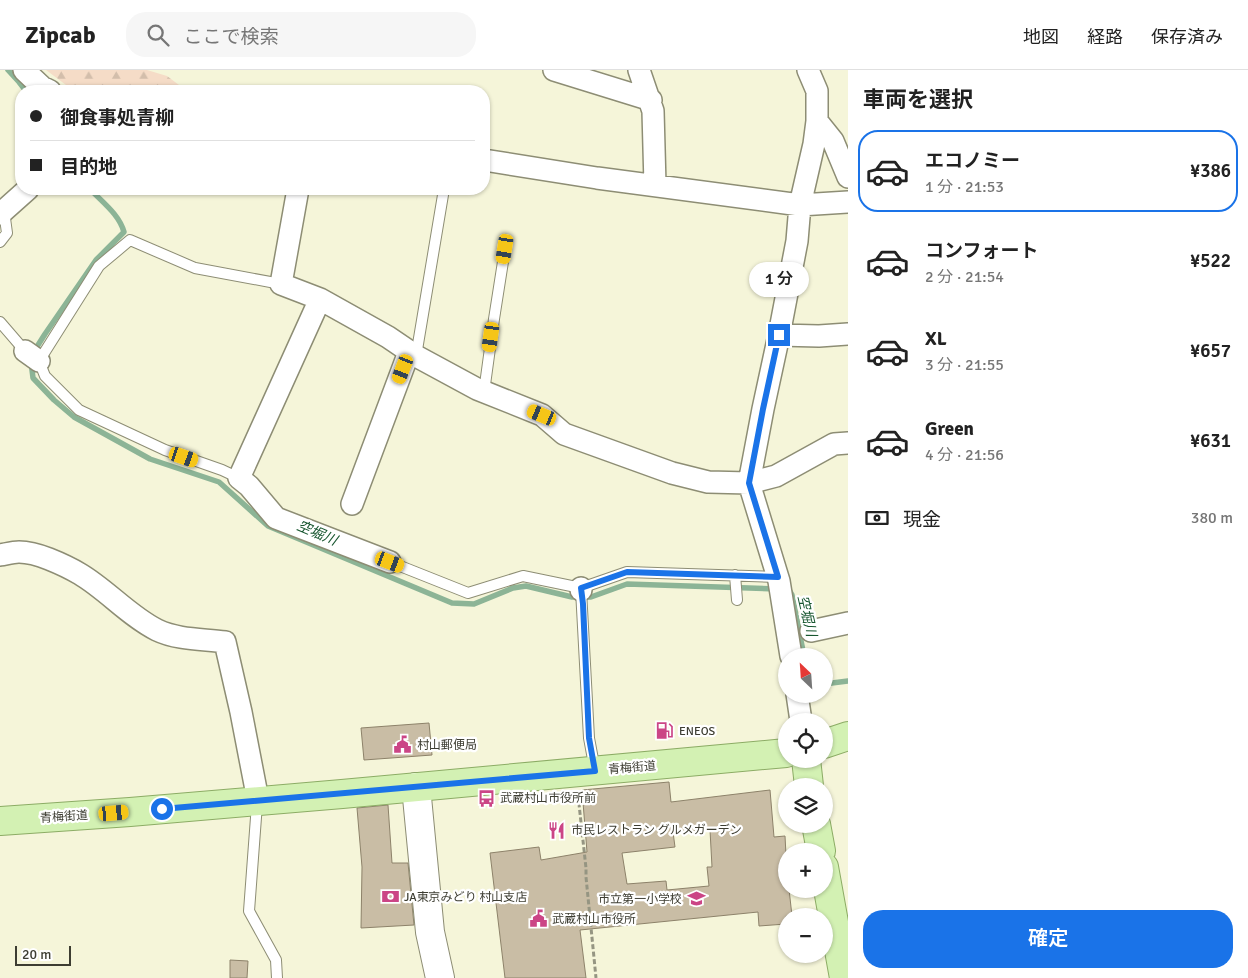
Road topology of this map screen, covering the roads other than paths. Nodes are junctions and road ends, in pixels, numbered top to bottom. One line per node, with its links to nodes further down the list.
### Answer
1 (24, 70): 5 (street)
2 (554, 70): 6 (street)
3 (639, 70): 6 (street)
4 (808, 70): 7 (street)
5 (40, 85)
6 (650, 100): 10 (street)
7 (817, 121): 9 (street); 15 (street)
8 (490, 161): 10 (street)
9 (848, 176)
10 (655, 185): 15 (street)
11 (21, 195): 16 (street)
12 (297, 195): 19 (street)
13 (443, 195): 24 (lane)
14 (848, 202): 15 (street)
15 (800, 205): 23 (street)
16 (2, 212): 17 (lane)
17 (0, 242)
18 (505, 249): 26 (lane)
19 (281, 284): 20 (street); 25 (lane)
20 (320, 299): 24 (street); 28 (street)
21 (0, 322): 25 (lane)
22 (848, 334): 23 (street)
23 (779, 335): 29 (street)
24 (413, 354): 26 (street); 30 (street)
25 (32, 356): 28 (lane)
26 (484, 392): 29 (street)
27 (848, 442): 29 (street)
28 (238, 478): 32 (street)
29 (749, 483): 34 (street)
30 (352, 504)
31 (0, 554): 45 (street)
32 (390, 562): 35 (lane)
33 (735, 576): 34 (lane); 35 (lane); 36 (lane)
34 (780, 584): 39 (street)
35 (582, 594): 43 (lane)
36 (737, 600)
37 (848, 623): 38 (street)
38 (811, 631)
39 (790, 648)
40 (848, 736): 41 (main road)
41 (833, 741)
42 (778, 754): 43 (main road, 青梅街道)
43 (585, 772): 44 (main road, 青梅街道)
44 (416, 787): 45 (main road, 青梅街道); 49 (street)
45 (258, 800): 46 (main road, 青梅街道); 48 (lane)
46 (0, 821)
47 (830, 898): 50 (main road)
48 (277, 978)
49 (440, 978)
50 (844, 978)

